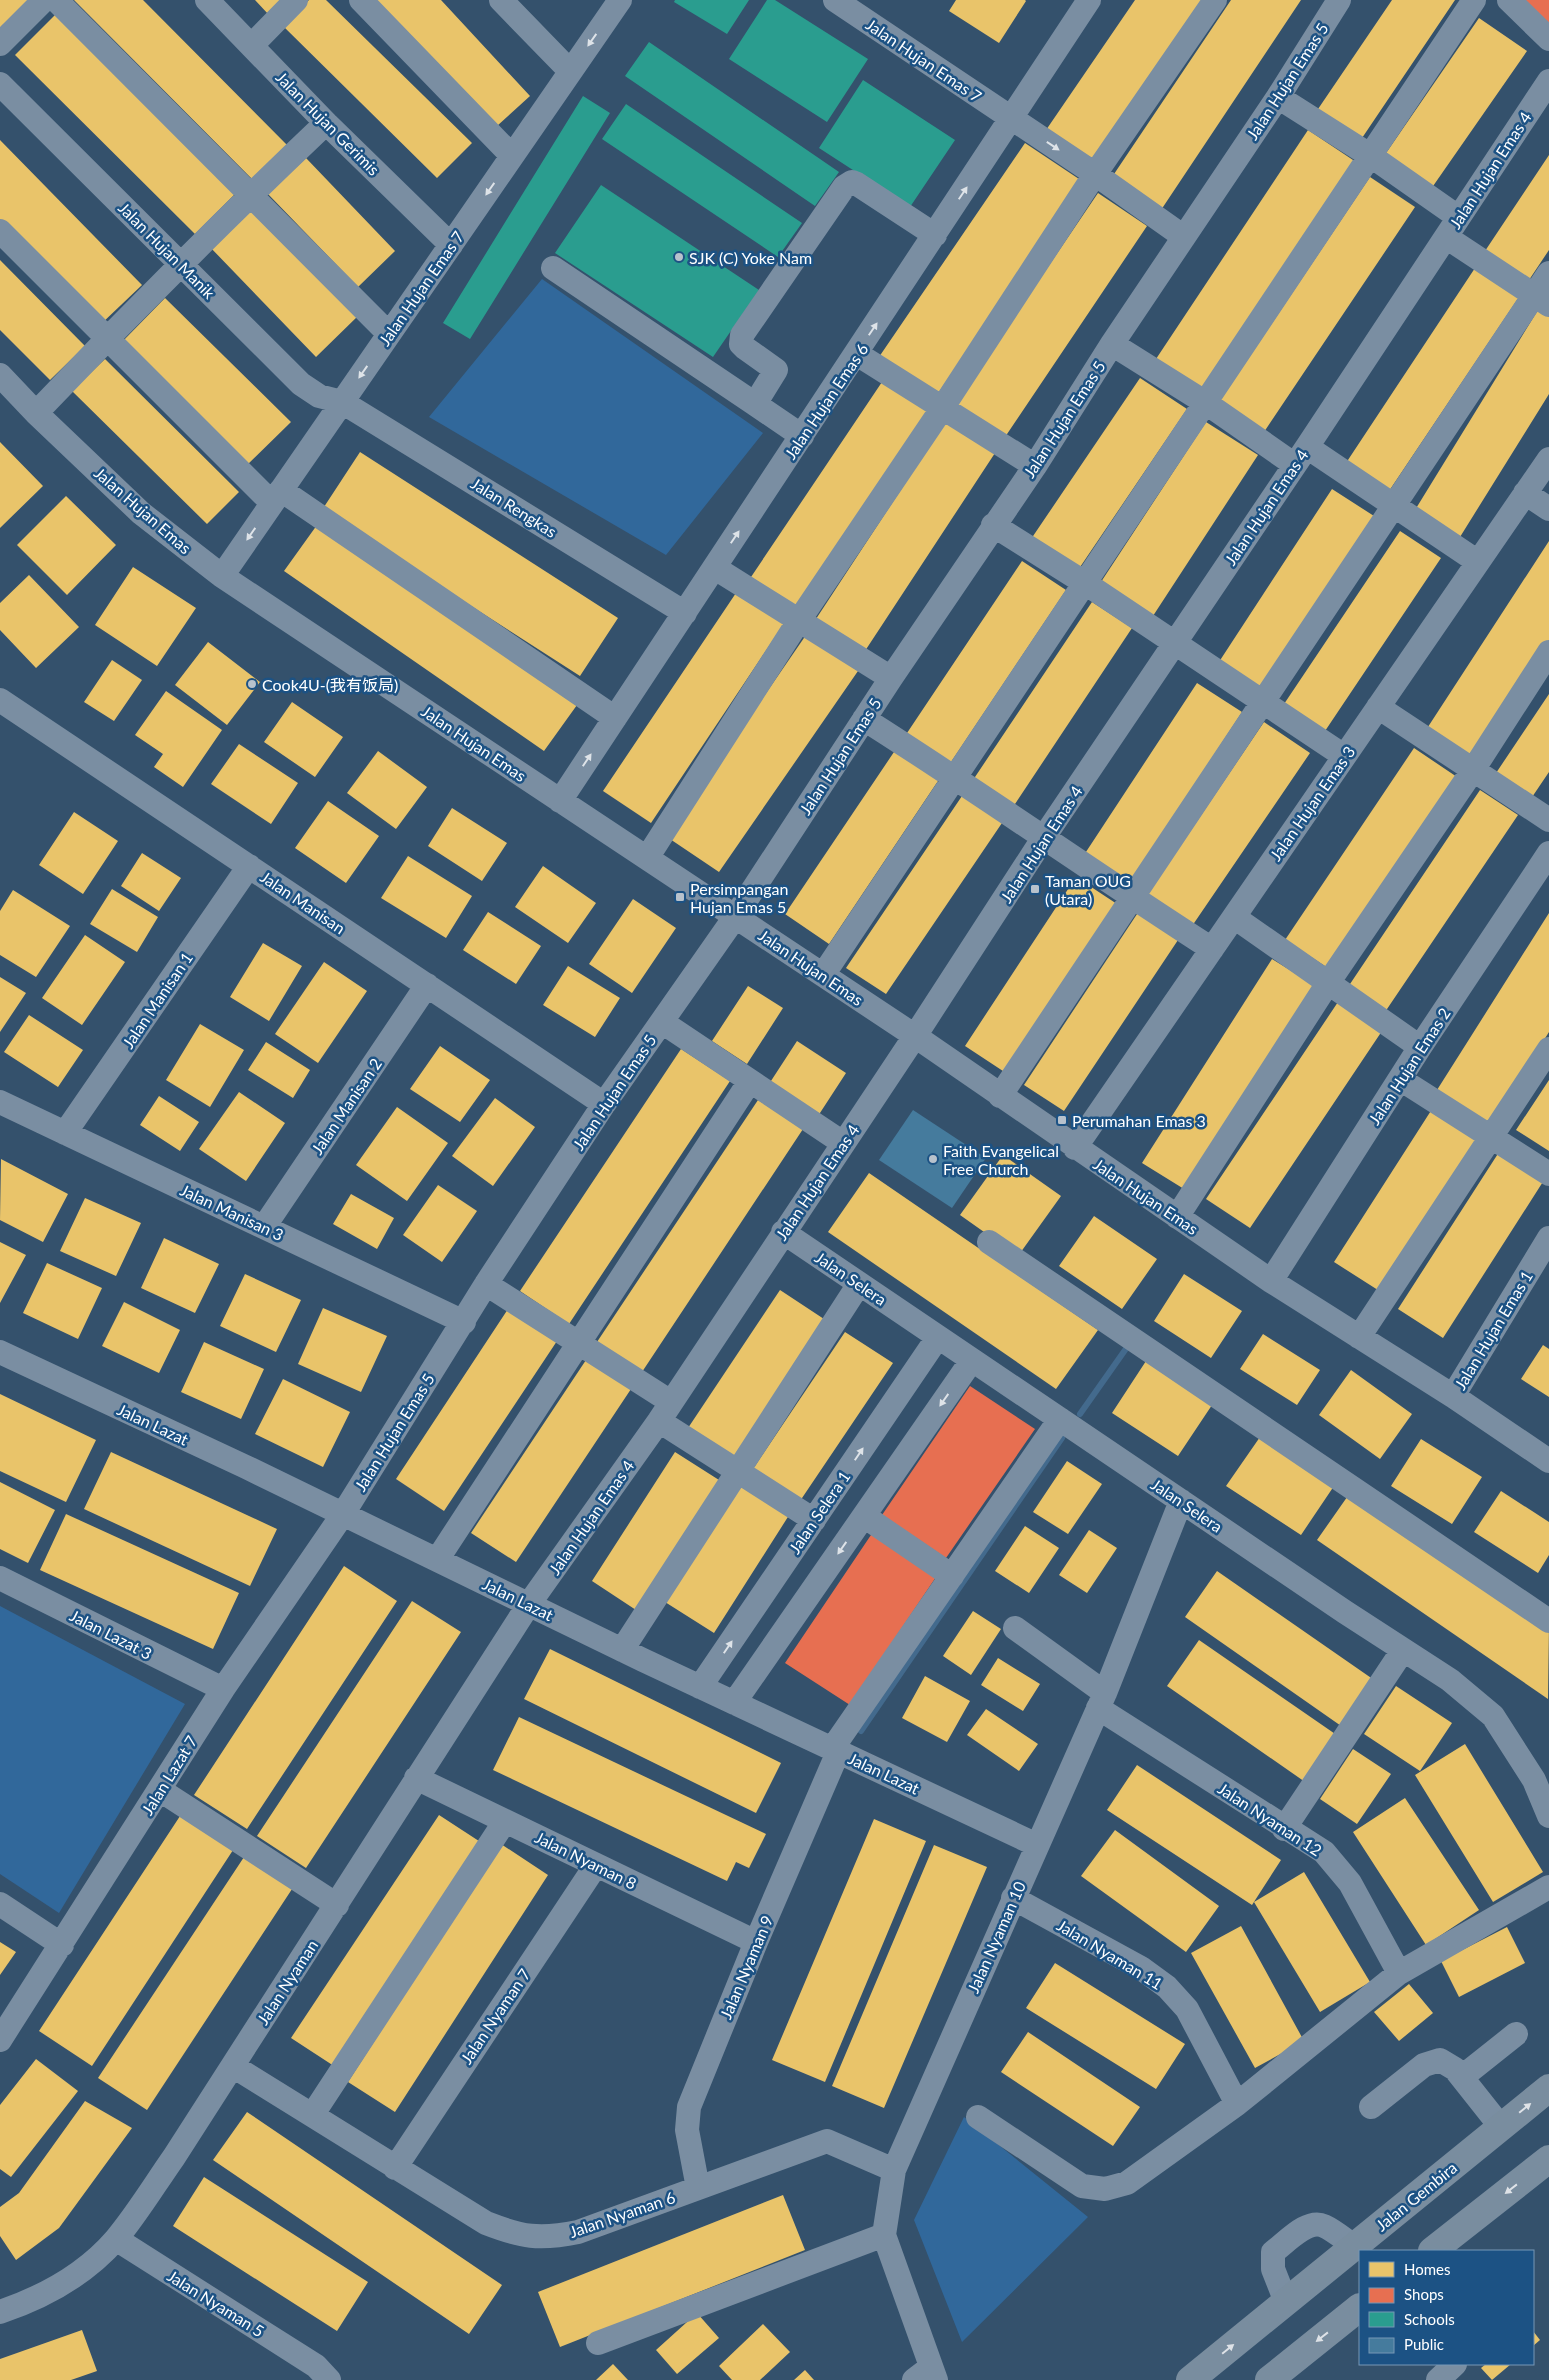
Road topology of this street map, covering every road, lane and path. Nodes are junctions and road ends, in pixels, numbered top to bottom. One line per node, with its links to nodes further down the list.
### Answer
1 (44, 0): 15 (street)
2 (56, 0): 26 (street)
3 (207, 0): 16 (street, Jalan Hujan Gerimis)
4 (296, 0): 16 (street)
5 (361, 0): 23 (street)
6 (501, 0): 17 (street)
7 (620, 0): 17 (street, Jalan Hujan Emas 7, one-way to 17)
8 (835, 0): 21 (street, Jalan Hujan Emas 7)
9 (1089, 0): 21 (street, Jalan Hujan Emas 6)
10 (1215, 0): 25 (street)
11 (1474, 0): 24 (street)
12 (1509, 0): 14 (street)
13 (1336, 1): 20 (street, Jalan Hujan Emas 5)
14 (1549, 39)
15 (0, 44)
16 (252, 44): 22 (street, Jalan Hujan Gerimis)
17 (570, 71): 23 (street, Jalan Hujan Emas 7)
18 (1549, 81): 27 (street, Jalan Hujan Emas 4)
19 (0, 84): 32 (street, Jalan Hujan Manik)
20 (1278, 97): 24 (street); 30 (street, Jalan Hujan Emas 5)
21 (1012, 119): 25 (street, Jalan Hujan Emas 7, one-way to 25); 29 (street, Jalan Hujan Emas 6, one-way to 21)
22 (326, 123): 26 (street); 31 (street, Jalan Hujan Gerimis)
23 (512, 156): 31 (street, Jalan Hujan Emas 7, one-way to 31)
24 (1371, 156): 27 (street); 42 (street)
25 (1095, 174): 30 (street, Jalan Hujan Emas 7); 44 (street)
26 (250, 195): 32 (street); 36 (street)
27 (1452, 227): 35 (street); 47 (street, Jalan Hujan Emas 4)
28 (0, 231): 37 (street)
29 (935, 235): 39 (street, Jalan Hujan Emas 6, one-way to 29); 43 (street)
30 (1184, 237): 38 (street, Jalan Hujan Emas 5)
31 (451, 245): 36 (street, Jalan Hujan Emas 7)
32 (181, 265): 37 (street); 41 (street, Jalan Hujan Manik)
33 (553, 268): 43 (street)
34 (1549, 273): 35 (street)
35 (1542, 299): 52 (street)
36 (389, 334): 41 (street, Jalan Hujan Emas 7, one-way to 41)
37 (107, 338): 45 (street); 51 (street)
38 (1112, 344): 42 (street); 49 (street, Jalan Hujan Emas 5)
39 (857, 354): 44 (street); 46 (street, Jalan Hujan Emas 6)
40 (0, 375): 45 (street, Jalan Hujan Emas)
41 (342, 402): 51 (street, Jalan Hujan Emas 7); 59 (street, Jalan Rengkas)
42 (1206, 403): 47 (street); 58 (street)
43 (754, 404): 46 (street)
44 (943, 407): 49 (street); 60 (street)
45 (36, 414): 57 (street, Jalan Hujan Emas)
46 (802, 436): 56 (street, Jalan Hujan Emas 6, one-way to 46)
47 (1301, 456): 52 (street); 61 (street, Jalan Hujan Emas 4)
48 (1549, 459): 50 (street, Jalan Hujan Emas 3)
49 (1035, 466): 54 (street, Jalan Hujan Emas 5)
50 (1525, 493): 53 (street); 55 (street, Jalan Hujan Emas 3)
51 (277, 496): 57 (street, Jalan Hujan Emas 7, one-way to 57); 67 (street)
52 (1393, 506): 55 (street); 64 (street)
53 (1549, 509)
54 (993, 525): 58 (street); 63 (street, Jalan Hujan Emas 5)
55 (1478, 562): 66 (street, Jalan Hujan Emas 3)
56 (715, 568): 59 (street, Jalan Hujan Emas 6); 60 (street)
57 (222, 576): 72 (street, Jalan Hujan Emas)
58 (1085, 584): 61 (street); 71 (street)
59 (685, 613): 67 (street, Jalan Hujan Emas 6)
60 (798, 622): 63 (street); 76 (street)
61 (1174, 643): 64 (street); 74 (street, Jalan Hujan Emas 4)
62 (1549, 652): 70 (street)
63 (891, 678): 68 (street, Jalan Hujan Emas 5)
64 (1263, 701): 69 (street); 78 (street)
65 (2, 706): 77 (street, Jalan Manisan)
66 (1378, 708): 69 (street, Jalan Hujan Emas 3); 70 (street)
67 (615, 718): 72 (street, Jalan Hujan Emas 6, one-way to 67)
68 (864, 719): 71 (street); 79 (street, Jalan Hujan Emas 5)
69 (1344, 756): 80 (street, Jalan Hujan Emas 3)
70 (1473, 770): 73 (street); 83 (street)
71 (956, 777): 74 (street); 82 (street)
72 (560, 801): 76 (street, Jalan Hujan Emas)
73 (1549, 820)
74 (1044, 837): 78 (street); 86 (street, Jalan Hujan Emas 4)
75 (1549, 853): 87 (street, Jalan Hujan Emas 2)
76 (647, 858): 79 (street, Jalan Hujan Emas)
77 (249, 866): 84 (street, Jalan Manisan); 94 (street, Jalan Manisan 1)
78 (1132, 898): 81 (street); 91 (street)
79 (735, 917): 82 (street, Jalan Hujan Emas); 85 (street, Jalan Hujan Emas 5)
80 (1234, 917): 81 (street, Jalan Hujan Emas 3); 83 (street)
81 (1212, 948): 97 (street, Jalan Hujan Emas 3)
82 (823, 975): 86 (street, Jalan Hujan Emas)
83 (1328, 983): 87 (street); 99 (street)
84 (427, 985): 93 (street, Jalan Manisan); 100 (street, Jalan Manisan 2)
85 (662, 1022): 90 (street); 93 (street, Jalan Hujan Emas 5)
86 (915, 1036): 91 (street, Jalan Hujan Emas); 96 (street, Jalan Hujan Emas 4)
87 (1420, 1047): 89 (street, Jalan Hujan Emas 2)
88 (1549, 1049): 95 (street)
89 (1400, 1079): 95 (street); 104 (street, Jalan Hujan Emas 2)
90 (750, 1081): 96 (street); 110 (street)
91 (1000, 1096): 97 (street, Jalan Hujan Emas)
92 (0, 1102): 94 (street, Jalan Manisan 3)
93 (604, 1104): 105 (street, Jalan Hujan Emas 5)
94 (65, 1133): 100 (street, Jalan Manisan 3)
95 (1491, 1137): 98 (street); 109 (street)
96 (843, 1143): 101 (street, Jalan Hujan Emas 4)
97 (1075, 1148): 99 (street, Jalan Hujan Emas)
98 (1549, 1174)
99 (1177, 1217): 104 (street, Jalan Hujan Emas)
100 (264, 1227): 107 (street, Jalan Manisan 3)
101 (783, 1232): 106 (street, Jalan Selera); 114 (street, Jalan Hujan Emas 4)
102 (1549, 1238): 113 (street, Jalan Hujan Emas 1)
103 (989, 1242): 126 (street)
104 (1271, 1281): 109 (street, Jalan Hujan Emas)
105 (486, 1284): 107 (street, Jalan Hujan Emas 5); 110 (street)
106 (859, 1284): 108 (street, Jalan Selera); 117 (street)
107 (464, 1322): 119 (street, Jalan Hujan Emas 5)
108 (938, 1337): 112 (street, Jalan Selera); 121 (street, Jalan Selera 1, one-way to 108)
109 (1359, 1337): 113 (street, Jalan Hujan Emas)
110 (579, 1343): 114 (street); 122 (street)
111 (0, 1352): 119 (street, Jalan Lazat)
112 (972, 1360): 115 (street, Jalan Selera); 120 (street, one-way to 120)
113 (1453, 1396): 116 (street, Jalan Hujan Emas)
114 (665, 1411): 117 (street); 125 (street, Jalan Hujan Emas 4)
115 (1060, 1420): 118 (street, Jalan Selera); 123 (street, Jalan Nyaman 9)
116 (1549, 1461)
117 (737, 1472): 121 (street); 128 (street)
118 (1181, 1501): 129 (street, Jalan Selera); 132 (street, Jalan Nyaman 10)
119 (343, 1514): 122 (street, Jalan Lazat); 131 (street, Jalan Lazat 7)
120 (864, 1516): 123 (street); 133 (street, one-way to 133)
121 (814, 1520): 130 (street, Jalan Selera 1, one-way to 121)
122 (438, 1560): 125 (street, Jalan Lazat)
123 (952, 1576): 134 (street, Jalan Nyaman 9)
124 (0, 1578): 131 (street, Jalan Lazat 3)
125 (529, 1604): 128 (street, Jalan Lazat); 135 (street, Jalan Nyaman)
126 (1549, 1621)
127 (1015, 1628): 132 (street, Jalan Nyaman 12)
128 (622, 1650): 130 (street, Jalan Lazat)
129 (1403, 1650): 137 (street, Jalan Selera); 139 (street)
130 (700, 1687): 133 (street, Jalan Lazat)
131 (223, 1689): 136 (street, Jalan Lazat 7)
132 (1101, 1700): 139 (street, Jalan Nyaman 12); 140 (street, Jalan Nyaman 10)
133 (734, 1703): 134 (street, Jalan Lazat)
134 (835, 1750): 140 (street, Jalan Lazat); 146 (street, Jalan Nyaman 9)
135 (416, 1778): 138 (street, Jalan Nyaman 8); 145 (street, Jalan Nyaman)
136 (160, 1790): 145 (street); 147 (street, Jalan Lazat 7)
137 (1549, 1816)
138 (506, 1822): 141 (street, Jalan Nyaman 8); 156 (street)
139 (1284, 1828): 148 (street, Jalan Nyaman 12)
140 (1037, 1845): 143 (street, Jalan Nyaman 10)
141 (596, 1865): 146 (street, Jalan Nyaman 8); 160 (street, Jalan Nyaman 7)
142 (1549, 1886): 148 (street)
143 (1013, 1898): 154 (street, Jalan Nyaman 11); 161 (street, Jalan Nyaman 10)
144 (0, 1904): 147 (street)
145 (337, 1905): 151 (street, Jalan Nyaman)
146 (756, 1942): 162 (street, Jalan Nyaman 9)
147 (62, 1945): 150 (street, Jalan Lazat 7)
148 (1399, 1973): 154 (street)
149 (1516, 2034): 152 (street)
150 (0, 2040)
151 (233, 2066): 156 (street, Jalan Nyaman 6); 164 (street, Jalan Nyaman)
152 (1462, 2077): 155 (street); 158 (street)
153 (1549, 2088): 158 (main road, Jalan Gembira, one-way to 153)
154 (1237, 2104): 157 (street)
155 (1371, 2107)
156 (313, 2114): 160 (street, Jalan Nyaman 6)
157 (978, 2117)
158 (1501, 2127): 165 (main road, Jalan Gembira)
159 (1549, 2159): 166 (main road, one-way to 166)
160 (395, 2168): 162 (street, Jalan Nyaman 6)
161 (894, 2170): 162 (street, Jalan Nyaman 6); 163 (street, Jalan Nyaman 10)
162 (698, 2188)
163 (884, 2235): 170 (street); 173 (street, Jalan Nyaman 10)
164 (116, 2239): 169 (street, Jalan Nyaman); 172 (street, Jalan Nyaman 5)
165 (1354, 2246): 167 (main road, Jalan Gembira); 167 (street)
166 (1433, 2250)
167 (1286, 2302): 174 (main road, Jalan Gembira, one-way to 167)
168 (1359, 2308): 175 (main road, one-way to 175)
169 (0, 2312)
170 (598, 2343)
171 (1454, 2365): 176 (street)
172 (323, 2373)
173 (927, 2376)
174 (1190, 2380)
175 (1269, 2380)
176 (1438, 2380)

